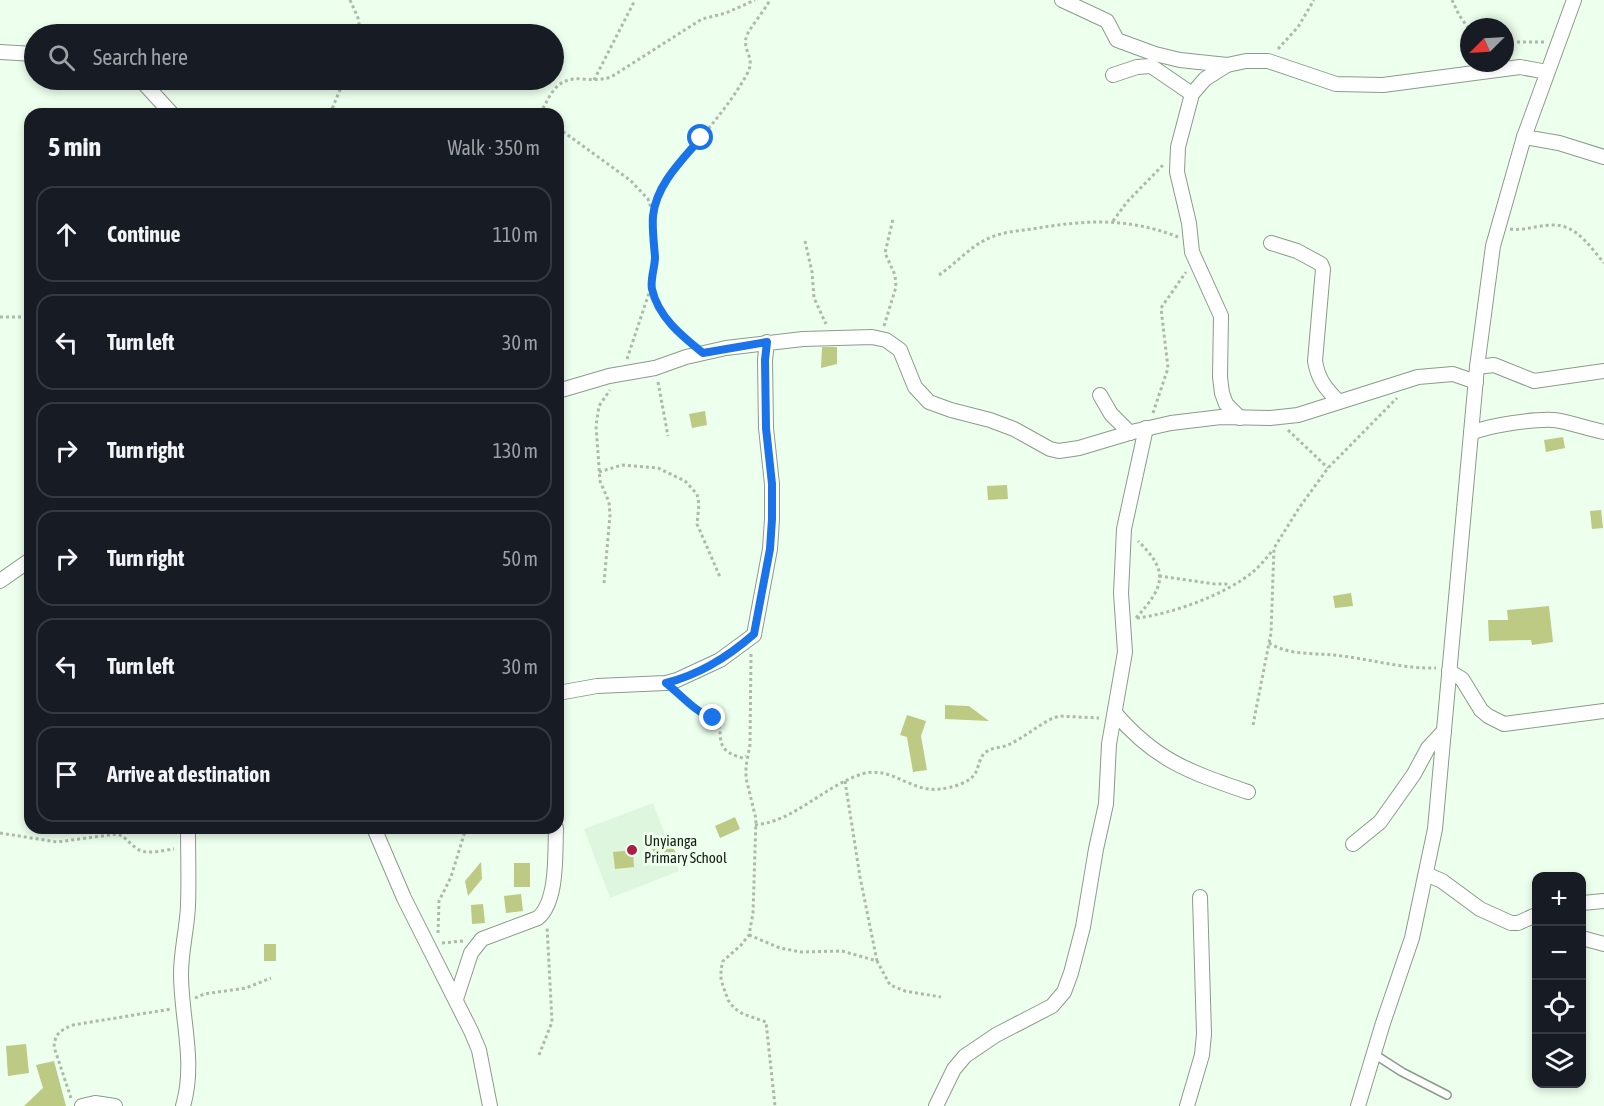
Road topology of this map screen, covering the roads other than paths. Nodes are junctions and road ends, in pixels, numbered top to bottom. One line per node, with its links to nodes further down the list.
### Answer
1 (1062, 0): 5 (street)
2 (1574, 0): 6 (street)
3 (0, 52): 4 (street)
4 (24, 53)
5 (1227, 65): 6 (street); 9 (street)
6 (1547, 72): 11 (street)
7 (1113, 75): 9 (street)
8 (150, 90): 10 (street)
9 (1192, 94): 21 (street)
10 (167, 108)
11 (1524, 137): 12 (street); 15 (street)
12 (1604, 157)
13 (1271, 243): 20 (street)
14 (767, 342): 18 (street); 24 (street); 29 (street)
15 (1477, 367): 16 (street); 17 (street)
16 (1604, 371)
17 (1476, 382): 20 (street); 25 (street)
18 (564, 389)
19 (1100, 395): 24 (street)
20 (1338, 401): 21 (street)
21 (1240, 418): 22 (street)
22 (1149, 427): 24 (street); 30 (street)
23 (1604, 432): 25 (street)
24 (1130, 433)
25 (1471, 433): 28 (street)
26 (24, 564): 27 (street)
27 (0, 581)
28 (1449, 671): 31 (street); 32 (street)
29 (564, 692)
30 (1115, 711): 33 (street); 54 (street)
31 (1604, 711)
32 (1444, 731): 37 (street); 38 (street)
33 (1248, 792)
34 (188, 834): 52 (street)
35 (377, 834): 47 (street)
36 (556, 834): 47 (street)
37 (1353, 844)
38 (1426, 874): 43 (street); 48 (street)
39 (1200, 897): 55 (street)
40 (1604, 901): 41 (street)
41 (1586, 903)
42 (1532, 917): 43 (street)
43 (1518, 924): 44 (street)
44 (1532, 926)
45 (1586, 939): 46 (street)
46 (1604, 944)
47 (456, 999): 53 (street)
48 (1374, 1054): 49 (lane); 56 (street)
49 (1447, 1095)
50 (82, 1106): 51 (street)
51 (115, 1106)
52 (183, 1106)
53 (490, 1106)
54 (936, 1106)
55 (1187, 1106)
56 (1358, 1106)

